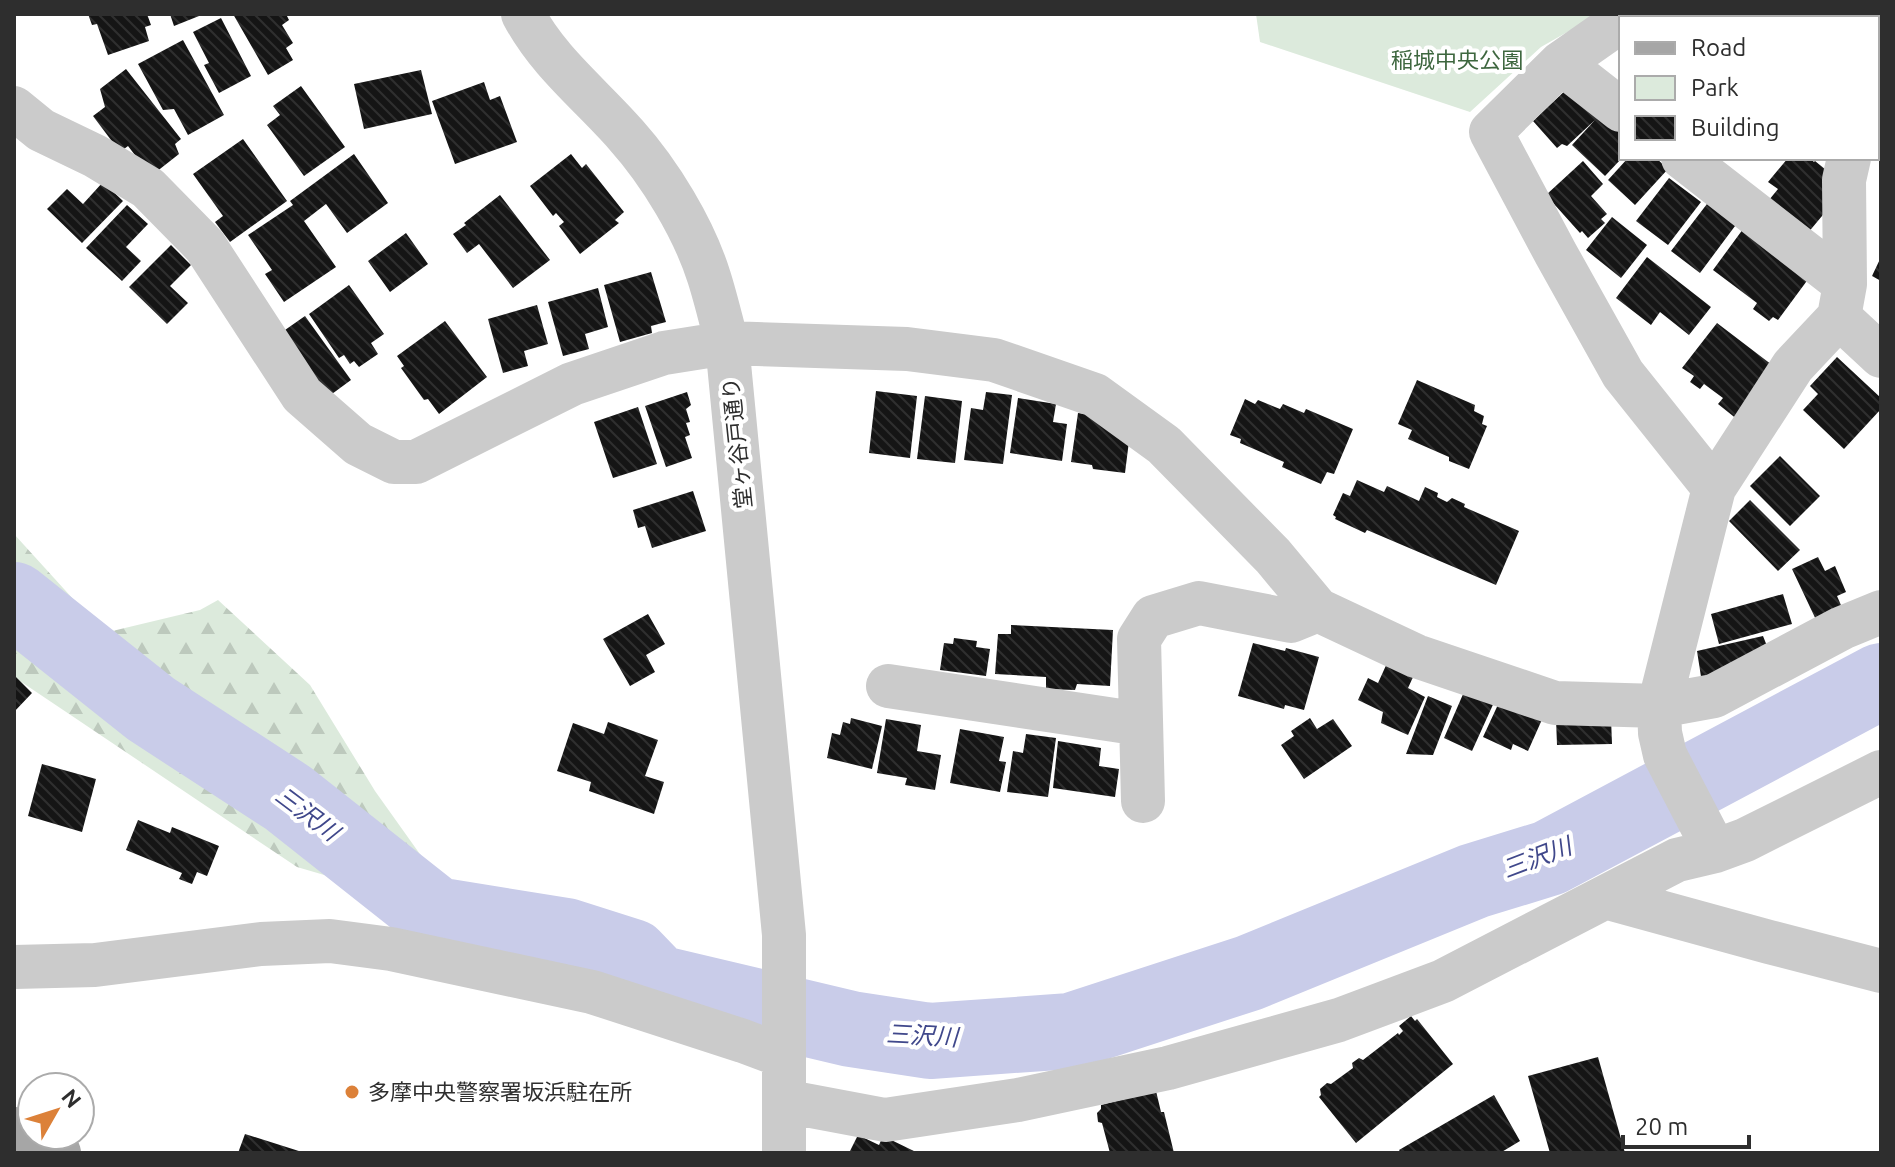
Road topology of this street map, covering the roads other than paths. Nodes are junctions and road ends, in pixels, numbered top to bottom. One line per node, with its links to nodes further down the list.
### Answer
1 (523, 14): 9 (street, 堂ヶ谷戸通り)
2 (1619, 22): 3 (street)
3 (1561, 63): 5 (street); 11 (street)
4 (14, 108): 9 (street)
5 (1619, 108)
6 (1685, 160): 8 (street)
7 (1849, 160): 8 (street)
8 (1842, 300): 10 (street); 11 (street)
9 (727, 343): 12 (street); 23 (street, 堂ヶ谷戸通り)
10 (1881, 356)
11 (1714, 488): 15 (street)
12 (1318, 610): 15 (street); 16 (street)
13 (1881, 612): 15 (street)
14 (888, 686): 16 (street)
15 (1659, 706): 19 (street)
16 (1141, 724): 18 (street)
17 (1881, 772): 19 (street)
18 (1143, 801)
19 (1708, 838): 20 (street)
20 (1605, 897): 22 (street); 24 (street)
21 (14, 967): 23 (street)
22 (1881, 971)
23 (783, 1056): 24 (street)
24 (784, 1101): 27 (street)
25 (14, 1129): 26 (main road)
26 (59, 1153)
27 (784, 1153)

